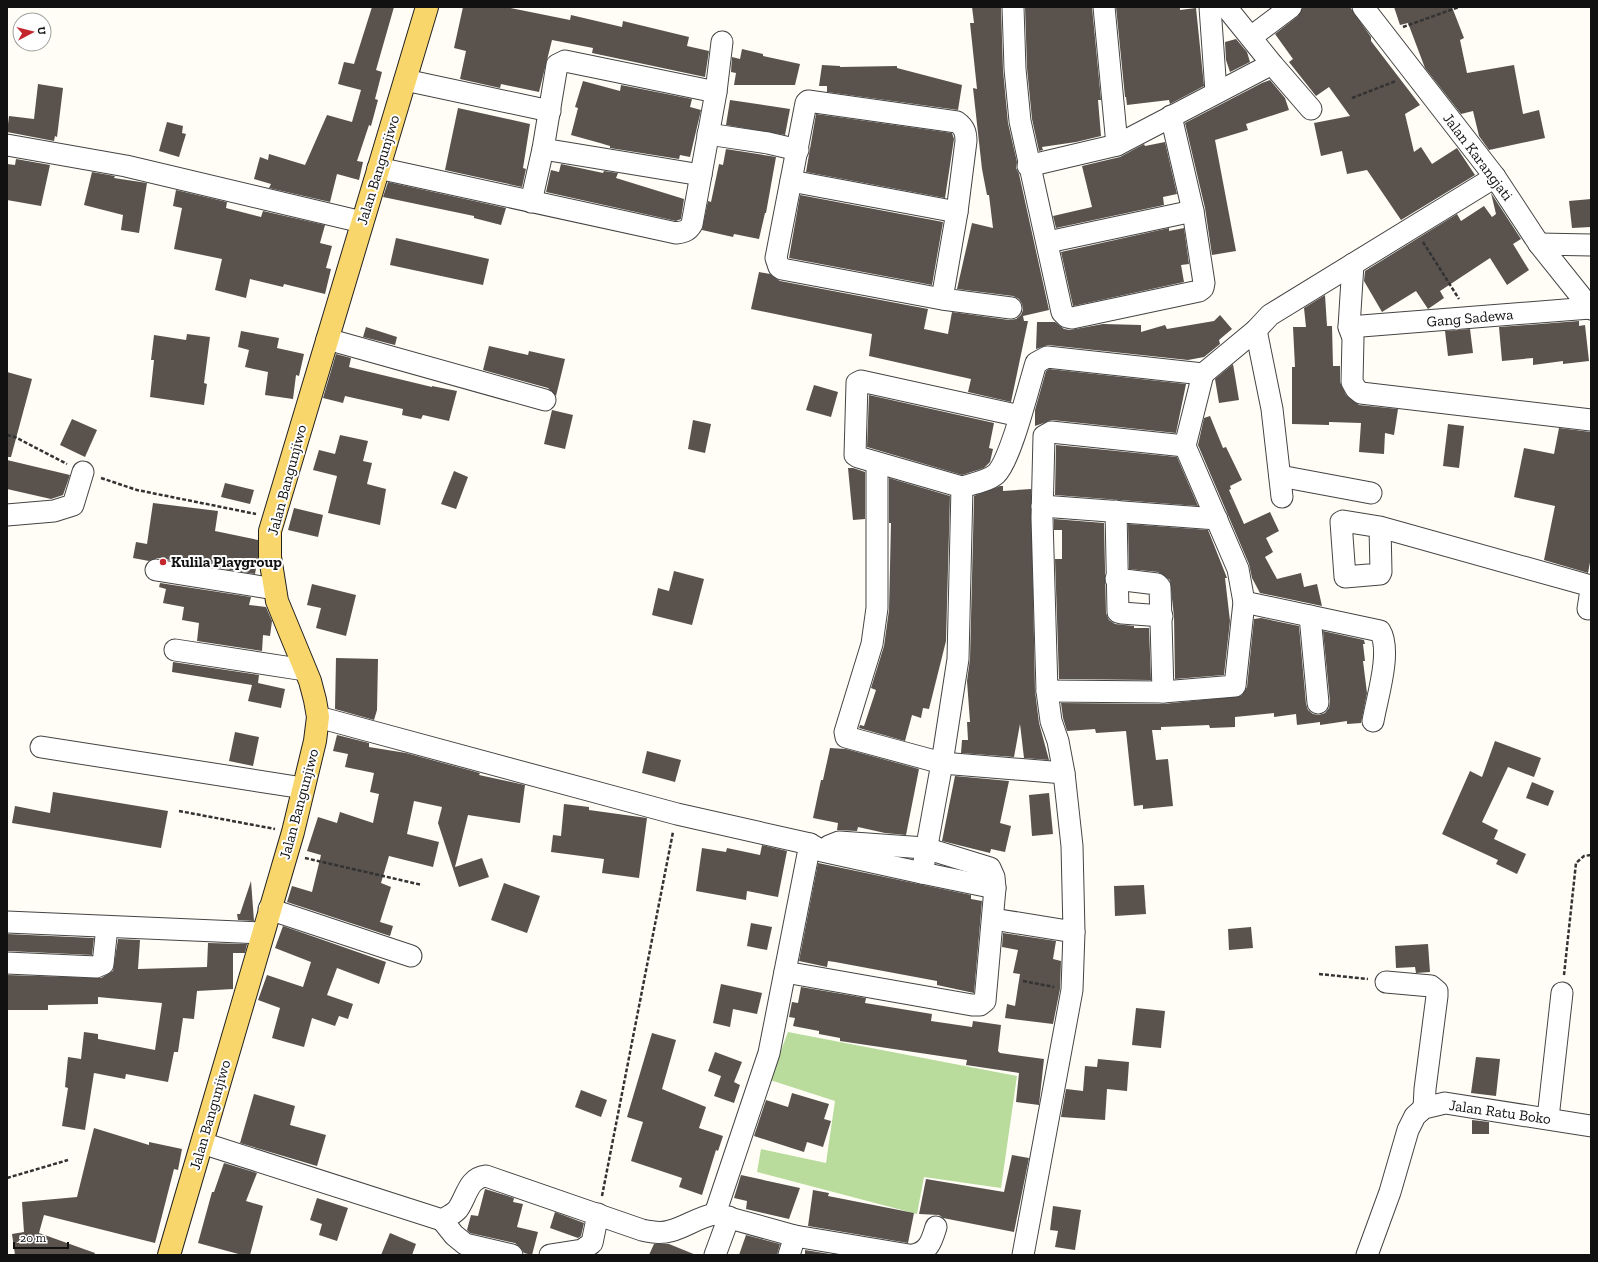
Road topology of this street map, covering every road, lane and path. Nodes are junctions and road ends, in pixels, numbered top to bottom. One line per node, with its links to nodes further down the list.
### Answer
1 (427, 7): 14 (main road, Jalan Bangunjiwo)
2 (1013, 7): 26 (street)
3 (1104, 7): 23 (street)
4 (1210, 7): 16 (street)
5 (1291, 7): 10 (street)
6 (1363, 7): 9 (street, Jalan Karangjati)
7 (1459, 7): 9 (path)
8 (1233, 9): 10 (street)
9 (1382, 34): 13 (street, Jalan Karangjati)
10 (1251, 37): 12 (street)
11 (722, 42): 15 (street)
12 (1272, 64): 16 (street); 18 (street)
13 (1414, 73): 17 (path); 29 (street, Jalan Karangjati)
14 (405, 80): 19 (street); 27 (main road, Jalan Bangunjiwo)
15 (716, 92): 19 (street); 21 (street)
16 (1216, 92): 20 (street)
17 (1352, 98)
18 (1312, 109)
19 (550, 111): 24 (street)
20 (1171, 116): 23 (street); 32 (street)
21 (708, 134): 25 (street); 28 (street)
22 (7, 145): 34 (street)
23 (1117, 145): 26 (street)
24 (543, 148): 28 (street); 31 (street)
25 (798, 150): 30 (street); 33 (street)
26 (1028, 166): 36 (street)
27 (378, 168): 31 (street); 34 (main road, Jalan Bangunjiwo)
28 (701, 175): 31 (street)
29 (1495, 177): 35 (street); 37 (street, Jalan Karangjati)
30 (792, 181): 33 (street); 40 (street)
31 (531, 202)
32 (1193, 211): 36 (street); 36 (street)
33 (957, 212): 40 (street)
34 (362, 222): 46 (main road, Jalan Bangunjiwo)
35 (1413, 227): 39 (street); 43 (path)
36 (1048, 242)
37 (1539, 244): 38 (street); 42 (street, Jalan Karangjati)
38 (1591, 244)
39 (1353, 264): 44 (street); 45 (street)
40 (942, 299): 41 (street)
41 (1011, 308)
42 (1591, 308): 43 (street, Gang Sadewa)
43 (1472, 318): 44 (street, Gang Sadewa)
44 (1349, 327): 50 (street)
45 (1256, 330): 47 (street); 55 (street)
46 (327, 339): 48 (street); 62 (main road, Jalan Bangunjiwo)
47 (1202, 374): 49 (street); 52 (street)
48 (545, 400)
49 (1020, 416): 53 (street); 56 (street)
50 (1591, 420)
51 (7, 435): 54 (path)
52 (1185, 446): 59 (street); 63 (street)
53 (876, 463): 56 (street); 80 (street)
54 (83, 472): 61 (street); 62 (path)
55 (1280, 476): 57 (street); 58 (street)
56 (962, 487): 80 (street)
57 (1370, 493)
58 (1282, 498)
59 (1042, 506): 60 (street); 74 (street)
60 (1116, 511): 63 (street); 66 (street)
61 (7, 515)
62 (274, 518): 68 (main road, Jalan Bangunjiwo)
63 (1217, 519): 69 (street)
64 (1380, 527): 67 (street)
65 (156, 570): 68 (street)
66 (1116, 579): 70 (street); 70 (street)
67 (1591, 586)
68 (275, 589): 73 (main road, Jalan Bangunjiwo)
69 (1244, 602): 71 (street); 75 (street)
70 (1162, 616): 75 (street)
71 (1310, 616): 76 (street); 78 (street)
72 (175, 650): 73 (street)
73 (305, 670): 77 (main road, Jalan Bangunjiwo)
74 (1046, 691): 75 (street); 81 (street)
75 (1163, 692)
76 (1318, 702)
77 (318, 717): 82 (main road, Jalan Bangunjiwo); 84 (street)
78 (1373, 721)
79 (41, 747): 82 (street)
80 (942, 763): 81 (street); 87 (street)
81 (1064, 773): 97 (street)
82 (304, 788): 85 (main road, Jalan Bangunjiwo)
83 (179, 812): 85 (path)
84 (677, 814): 86 (street); 113 (path)
85 (293, 832): 88 (main road, Jalan Bangunjiwo)
86 (816, 848): 87 (street); 90 (street); 101 (street)
87 (925, 848): 90 (street); 92 (street)
88 (287, 853): 91 (path); 93 (main road, Jalan Bangunjiwo)
89 (1591, 855): 106 (path)
90 (922, 872): 92 (street)
91 (422, 886)
92 (995, 888): 94 (street)
93 (269, 909): 98 (main road, Jalan Bangunjiwo); 99 (street)
94 (993, 919): 97 (street); 101 (street)
95 (7, 922): 96 (street)
96 (107, 927): 98 (street); 100 (street)
97 (1074, 932): 105 (street)
98 (262, 933): 110 (main road, Jalan Bangunjiwo)
99 (411, 956)
100 (7, 963)
101 (785, 972): 114 (street)
102 (1319, 974): 104 (path)
103 (1023, 981): 105 (path)
104 (1386, 982): 107 (street)
105 (1072, 990): 124 (street)
106 (1562, 993): 108 (street)
107 (1424, 1108): 108 (street, Jalan Ratu Boko); 125 (street)
108 (1548, 1118): 109 (street, Jalan Ratu Boko)
109 (1591, 1126)
110 (202, 1143): 115 (street); 118 (main road, Jalan Bangunjiwo)
111 (68, 1160): 112 (path)
112 (7, 1178)
113 (598, 1214): 114 (street); 115 (street); 120 (street)
114 (722, 1216): 117 (street); 121 (street)
115 (442, 1220): 119 (street)
116 (936, 1227): 123 (street)
117 (792, 1246): 122 (street)
118 (169, 1255)
119 (512, 1255)
120 (550, 1255)
121 (715, 1255)
122 (909, 1255)
123 (913, 1255)
124 (1023, 1255)
125 (1367, 1255)

